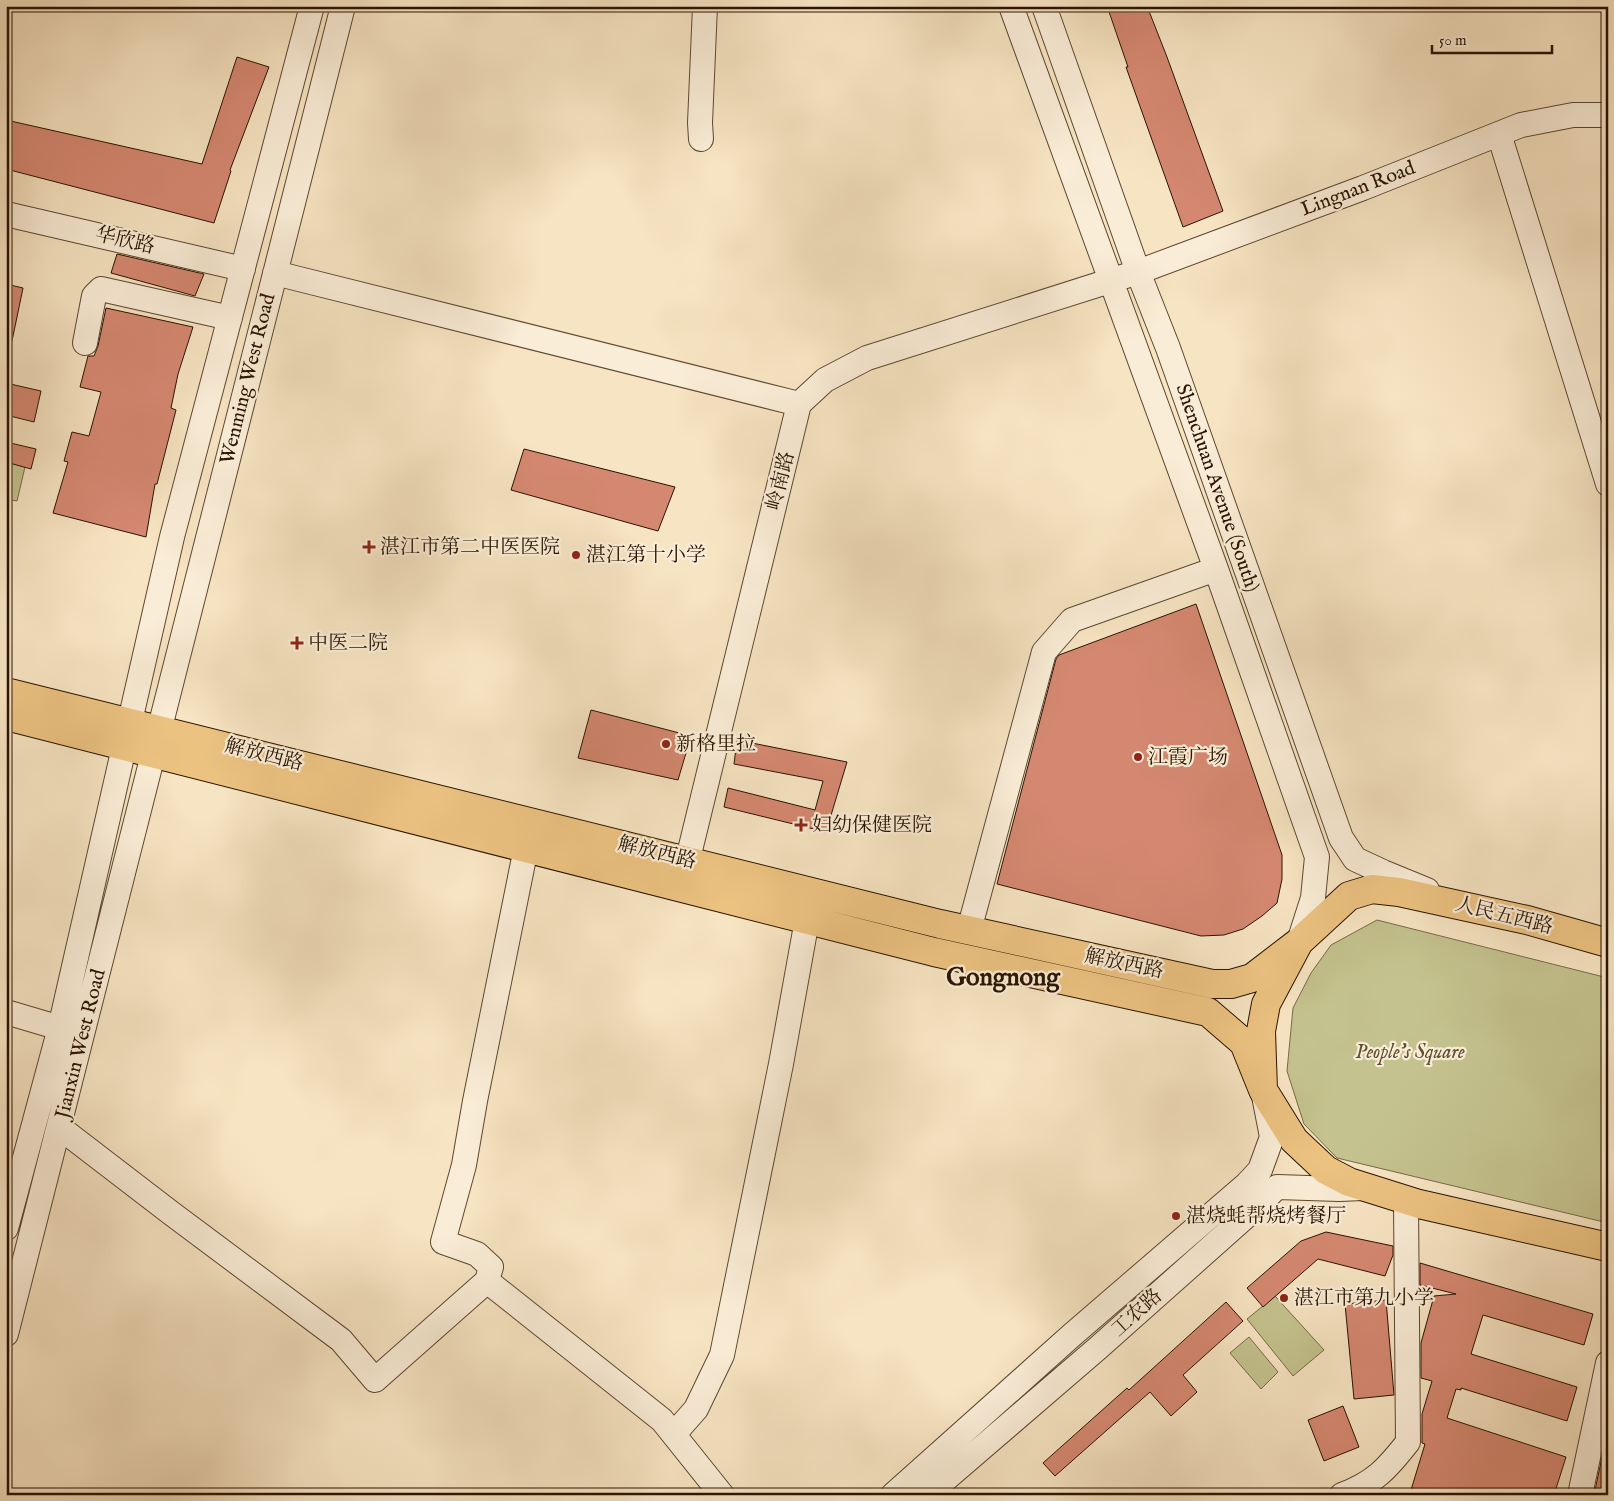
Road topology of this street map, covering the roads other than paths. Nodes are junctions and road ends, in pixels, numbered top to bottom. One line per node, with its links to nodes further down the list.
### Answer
1 (312, 6): 10 (street, Wenming West Road)
2 (343, 6): 12 (street, Wenming West Road)
3 (705, 6): 8 (street)
4 (1011, 6): 13 (street, Shenchuan Avenue (South))
5 (1044, 6): 11 (street, Shenchuan Avenue (South))
6 (1608, 115): 7 (street, Lingnan Road)
7 (1499, 134): 11 (street, Lingnan Road); 17 (street)
8 (701, 139)
9 (6, 214): 10 (street, 华欣路)
10 (243, 269): 14 (street, Wenming West Road)
11 (1138, 272): 13 (street, Lingnan Road); 27 (street, Shenchuan Avenue (South))
12 (275, 273): 16 (street); 22 (street, Wenming West Road)
13 (1112, 281): 16 (street); 18 (street, Shenchuan Avenue (South))
14 (230, 318): 15 (street); 21 (street, Wenming West Road)
15 (86, 343)
16 (800, 404): 24 (street, 岭南路)
17 (1608, 484)
18 (1216, 569): 28 (street); 29 (street, Shenchuan Avenue (South))
19 (6, 692): 21 (main road, 解放西路)
20 (6, 716): 21 (main road, 解放西路)
21 (127, 734): 22 (main road, 解放西路); 32 (street, Jianxin West Road)
22 (157, 741): 23 (main road, 解放西路); 24 (main road, 解放西路); 34 (street, Jianxin West Road)
23 (526, 848): 25 (main road, 解放西路); 38 (street)
24 (687, 861): 25 (street, 岭南路); 28 (main road, 解放西路)
25 (681, 888): 26 (main road, 解放西路)
26 (807, 920): 33 (main road, 解放西路); 41 (street)
27 (1527, 920): 29 (main road, 人民五西路); 30 (main road, 人民五西路)
28 (969, 930): 29 (main road, 解放西路)
29 (1299, 942): 33 (main road)
30 (1608, 943)
31 (6, 1012): 32 (street)
32 (60, 1028): 36 (street, Jianxin West Road)
33 (1263, 1090): 35 (main road, 解放西路); 43 (street, 工农路)
34 (59, 1127): 38 (street); 39 (street, Jianxin West Road)
35 (1386, 1194): 37 (main road, 解放西路); 44 (street, 工农路); 45 (street)
36 (6, 1228)
37 (1608, 1247)
38 (488, 1281): 41 (street)
39 (6, 1334)
40 (1608, 1363): 46 (street)
41 (674, 1434): 42 (street)
42 (722, 1495)
43 (893, 1495)
44 (927, 1495)
45 (1342, 1495)
46 (1580, 1495)

